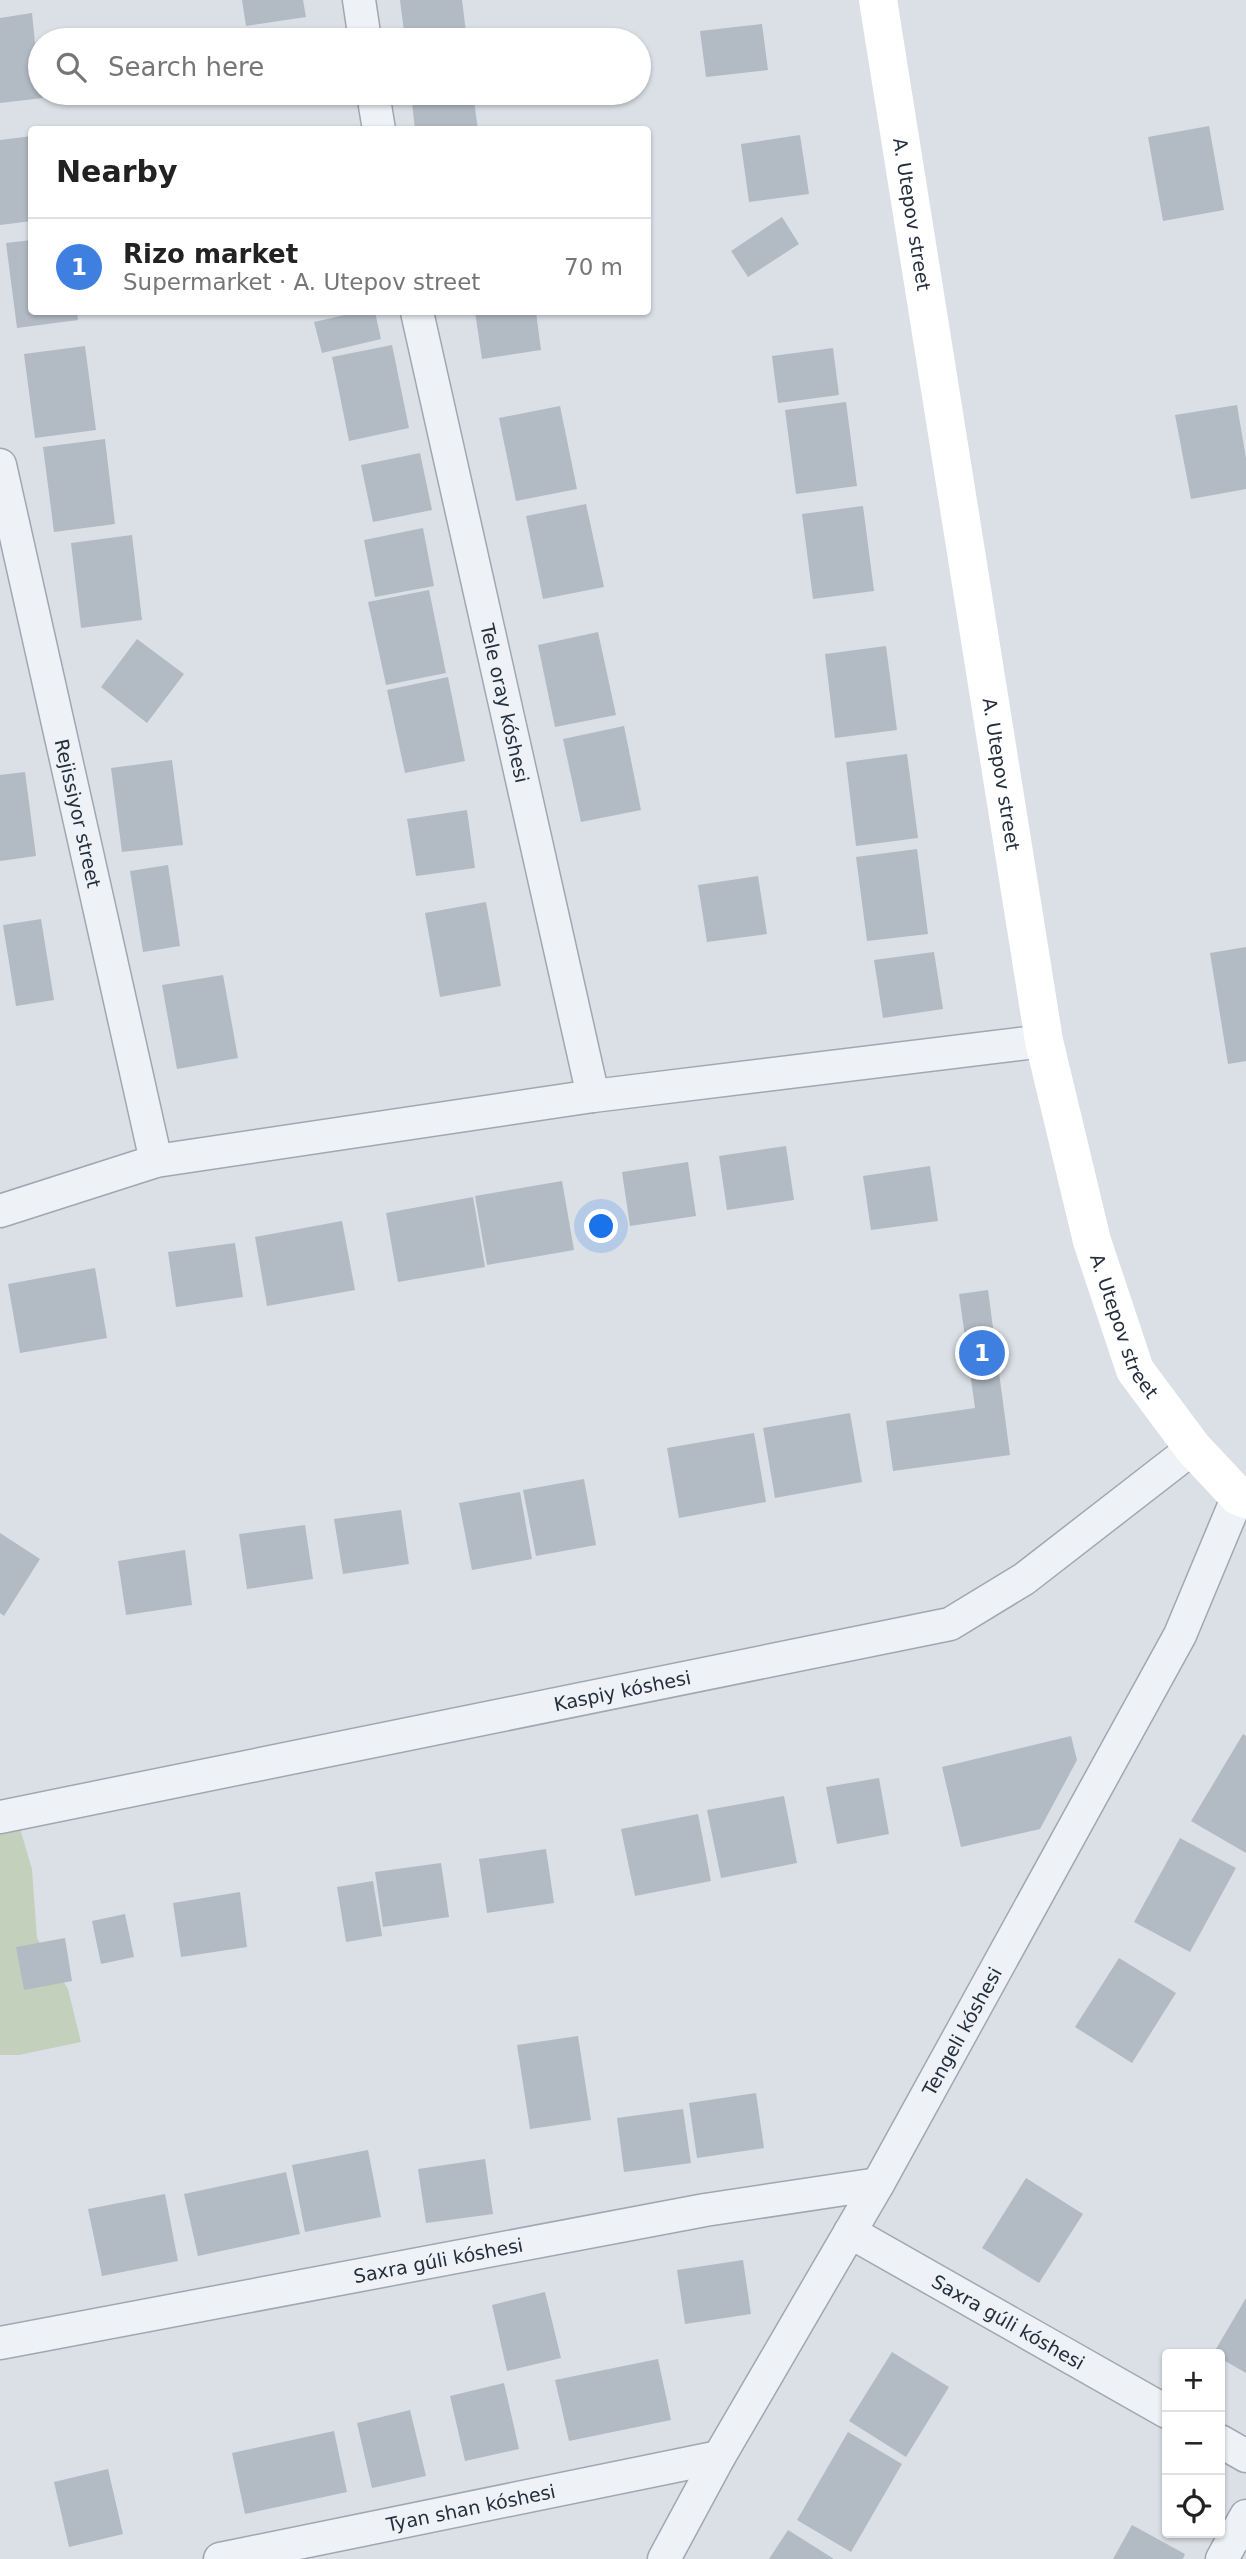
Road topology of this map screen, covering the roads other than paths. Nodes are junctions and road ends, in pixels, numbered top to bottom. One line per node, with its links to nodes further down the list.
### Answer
1 (359, 0): 3 (street)
2 (878, 0): 8 (street, A. Utepov street)
3 (363, 28)
4 (375, 105): 5 (street)
5 (378, 126)
6 (418, 315): 9 (street, Tele oray kóshesi)
7 (0, 465): 10 (street, Rejissiyor street)
8 (1044, 1041): 9 (street); 12 (street, A. Utepov street)
9 (593, 1096): 10 (street)
10 (156, 1161): 11 (street)
11 (0, 1211)
12 (1193, 1448): 13 (street, A. Utepov street); 14 (street, Kaspiy kóshesi)
13 (1242, 1497): 15 (street, Tengeli kóshesi)
14 (0, 1816)
15 (878, 2184): 16 (street, Tengeli kóshesi); 17 (street, Saxra gúli kóshesi)
16 (850, 2232): 18 (street, Saxra gúli kóshesi); 21 (street, Tengeli kóshesi)
17 (0, 2343)
18 (1162, 2409)
19 (1225, 2444): 20 (street)
20 (1246, 2456)
21 (719, 2457): 23 (street, Tyan shan kóshesi); 24 (street, Tengeli kóshesi)
22 (1246, 2516): 25 (street)
23 (220, 2559)
24 (664, 2559)
25 (1222, 2559)

